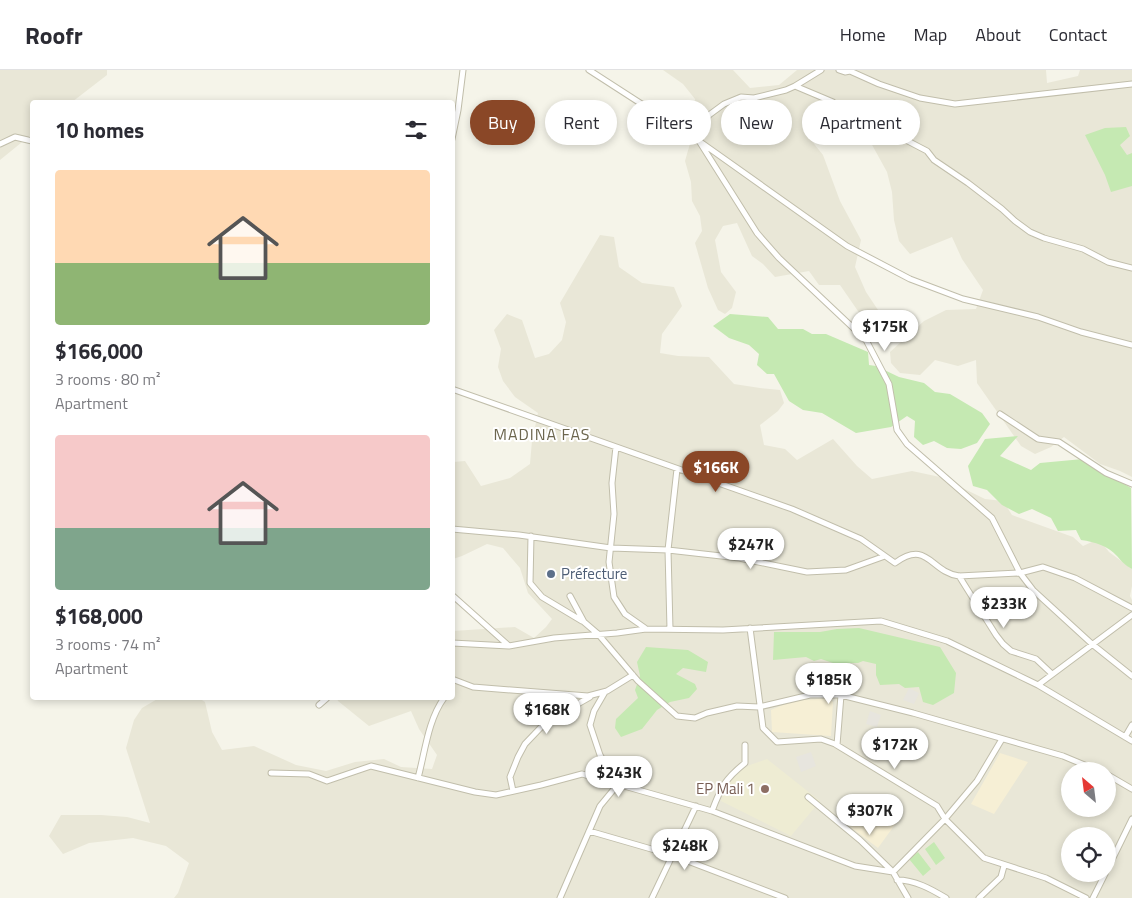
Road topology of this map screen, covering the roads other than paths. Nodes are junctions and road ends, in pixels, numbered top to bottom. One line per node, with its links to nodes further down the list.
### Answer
1 (463, 70): 9 (street)
2 (589, 70): 7 (street)
3 (821, 70): 6 (street)
4 (839, 70): 5 (street)
5 (1132, 84)
6 (795, 86): 8 (street); 14 (street)
7 (635, 100)
8 (711, 114)
9 (455, 124)
10 (30, 141): 11 (street)
11 (0, 144)
12 (701, 145): 26 (street)
13 (705, 145): 15 (street)
14 (1132, 268)
15 (1132, 345)
16 (455, 390): 18 (street)
17 (1000, 414): 20 (street)
18 (616, 447): 19 (street); 23 (street)
19 (677, 469): 24 (street); 25 (street)
20 (1132, 484)
21 (455, 529): 22 (street)
22 (530, 536): 23 (street); 32 (street)
23 (611, 548): 24 (street); 34 (street)
24 (668, 550): 25 (street); 35 (street)
25 (885, 556): 27 (street)
26 (1020, 573): 27 (street); 30 (street); 38 (street)
27 (959, 576): 40 (street)
28 (570, 596): 32 (street)
29 (455, 598): 39 (street)
30 (1132, 608)
31 (1132, 615): 38 (street)
32 (584, 622): 36 (street)
33 (750, 628): 35 (street); 44 (street); 51 (street)
34 (646, 629): 35 (street); 36 (street)
35 (670, 629)
36 (598, 634): 39 (street); 41 (street)
37 (455, 643): 39 (street)
38 (1092, 644): 40 (street); 42 (street)
39 (509, 646)
40 (1052, 674): 44 (street)
41 (633, 675): 45 (street); 51 (street)
42 (1132, 676)
43 (455, 682): 46 (street)
44 (1038, 685): 53 (street)
45 (604, 692): 46 (street); 62 (street)
46 (594, 694): 64 (street)
47 (842, 695): 51 (street); 54 (street); 57 (street)
48 (325, 700): 50 (street)
49 (442, 700): 60 (street)
50 (319, 705)
51 (759, 707): 57 (street)
52 (1132, 725): 53 (street)
53 (1125, 737): 55 (street)
54 (1002, 740): 58 (street); 68 (street)
55 (1132, 740)
56 (745, 745): 67 (street)
57 (837, 745): 68 (street)
58 (1078, 762)
59 (271, 773): 60 (street)
60 (418, 778): 64 (street)
61 (1116, 780): 63 (street)
62 (619, 783): 64 (street); 66 (street); 70 (street)
63 (1132, 790)
64 (513, 791)
65 (808, 797): 74 (street)
66 (696, 806): 67 (street); 72 (street)
67 (712, 811): 74 (street)
68 (945, 819): 73 (street); 74 (street)
69 (1132, 819): 71 (street)
70 (590, 831): 72 (street); 78 (street)
71 (1116, 852)
72 (672, 855): 79 (street); 80 (street)
73 (1004, 866): 84 (street); 85 (street)
74 (893, 872): 75 (street)
75 (897, 880): 77 (street); 83 (street)
76 (1101, 882): 86 (street)
77 (904, 891): 81 (street); 82 (street)
78 (560, 898)
79 (652, 898)
80 (785, 898)
81 (901, 898)
82 (908, 898)
83 (946, 898)
84 (979, 898)
85 (1086, 898)
86 (1093, 898)

